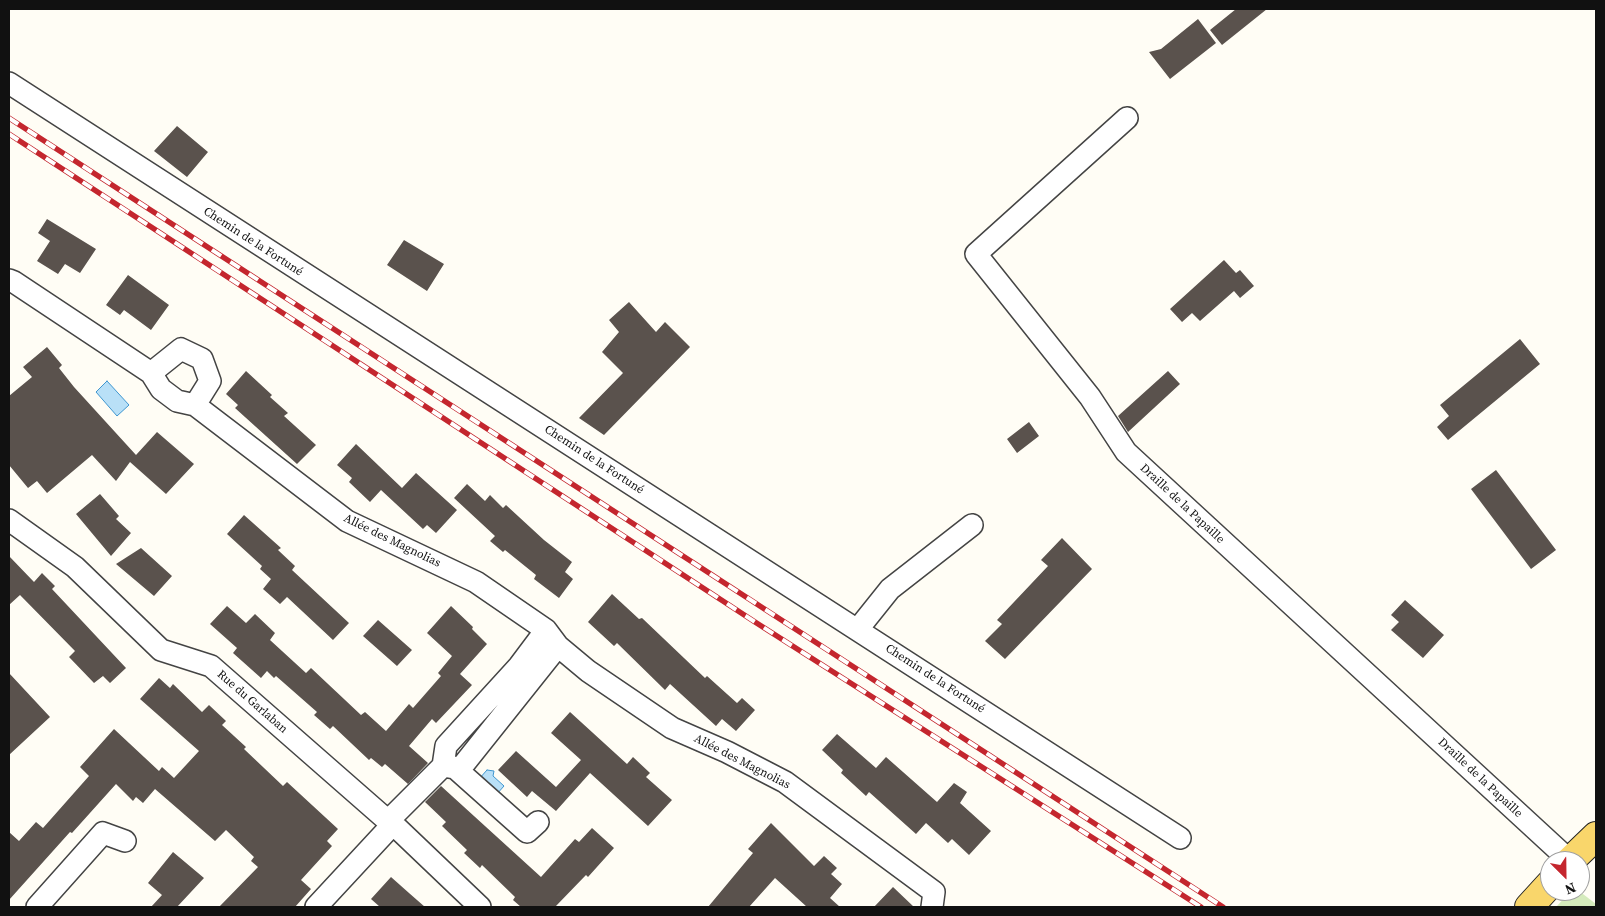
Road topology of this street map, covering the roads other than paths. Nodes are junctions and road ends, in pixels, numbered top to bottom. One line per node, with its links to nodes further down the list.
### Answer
1 (9, 83): 8 (street, Chemin de la Fortuné)
2 (1127, 118): 16 (street, Draille de la Papaille)
3 (9, 280): 4 (street, Allée des Magnolias)
4 (152, 373): 5 (street, Allée des Magnolias); 5 (street)
5 (195, 405): 9 (street, Allée des Magnolias)
6 (9, 520): 11 (street, Rue du Garlaban)
7 (972, 525): 8 (street)
8 (858, 630): 14 (street, Chemin de la Fortuné)
9 (552, 638): 10 (street); 22 (street, Allée des Magnolias)
10 (449, 767): 11 (street); 12 (street)
11 (391, 822): 20 (street); 21 (street, Rue du Garlaban)
12 (538, 822)
13 (1596, 836): 17 (main road)
14 (1180, 838)
15 (124, 840): 19 (street)
16 (1559, 851)
17 (1580, 851)
18 (1540, 895): 23 (main road)
19 (36, 907)
20 (316, 907)
21 (480, 907)
22 (932, 907)
23 (1529, 907)

